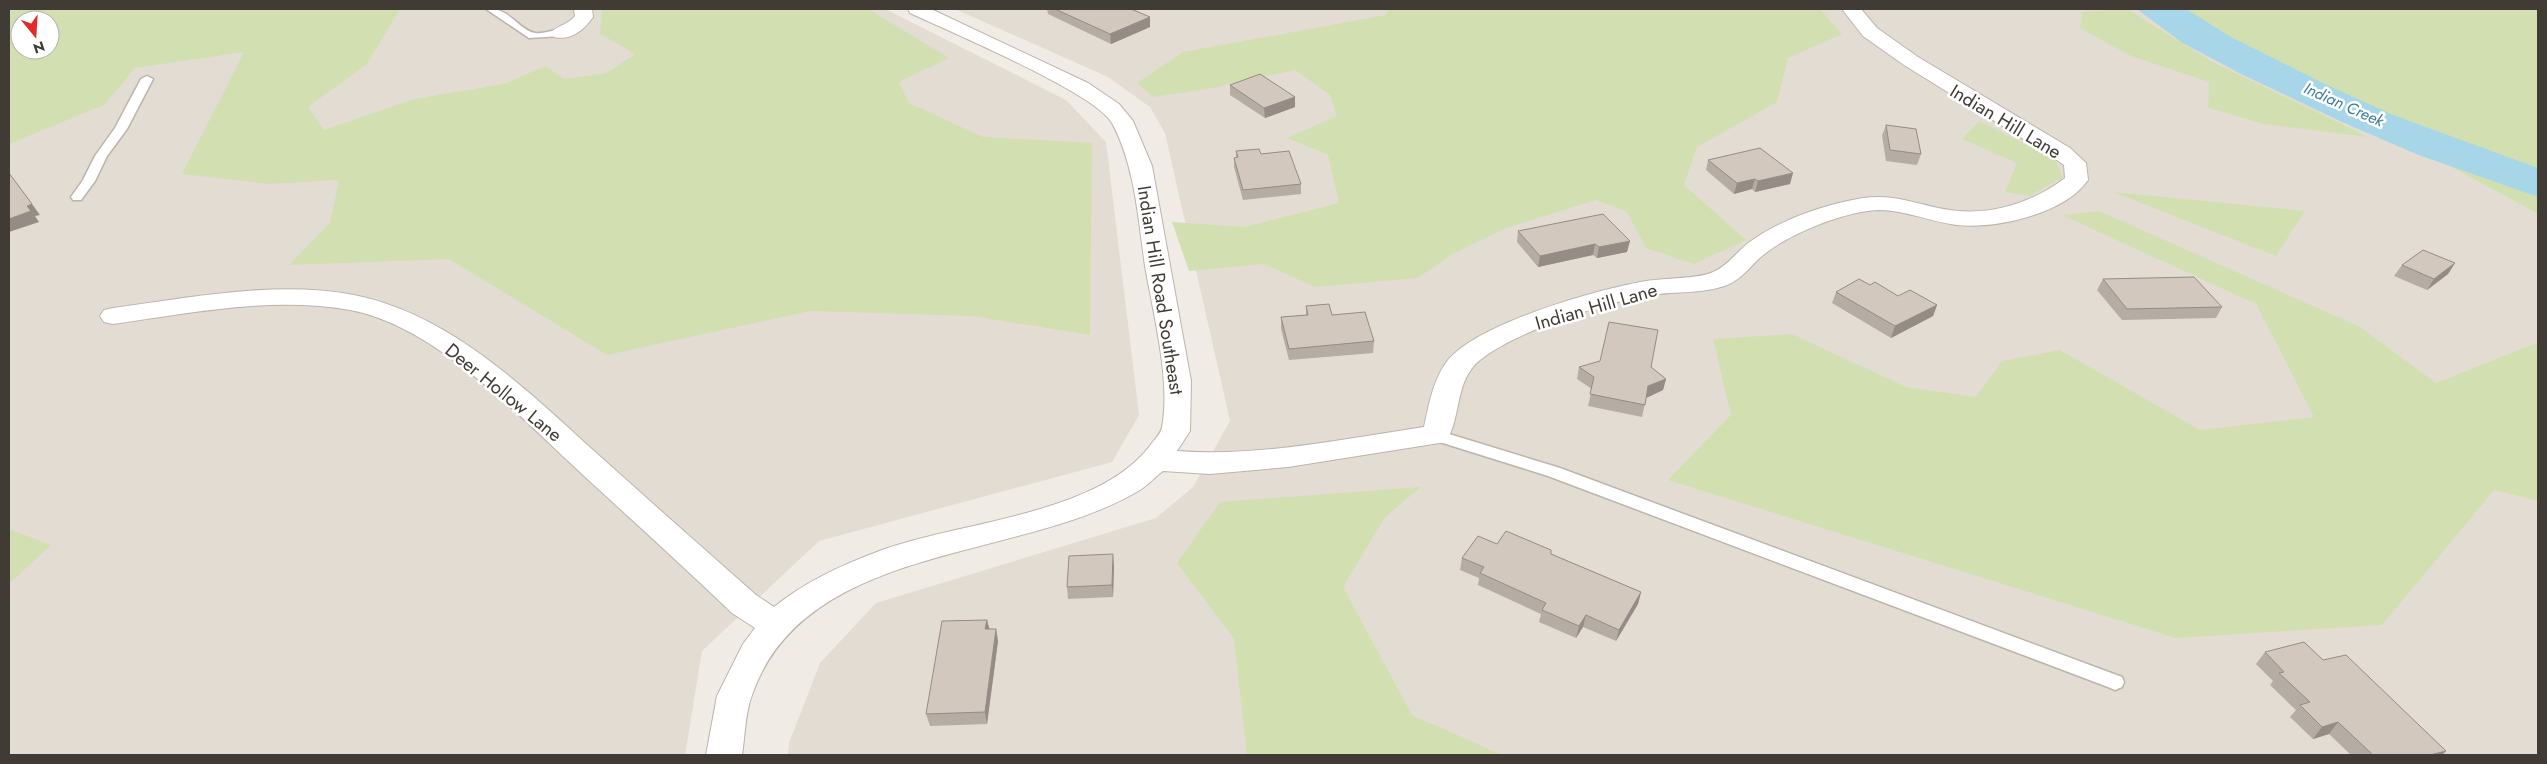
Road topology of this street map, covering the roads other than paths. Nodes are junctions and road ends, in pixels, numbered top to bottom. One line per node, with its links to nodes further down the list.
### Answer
1 (491, 9): 5 (lane)
2 (583, 9): 5 (street)
3 (917, 9): 10 (street, Indian Hill Road Southeast)
4 (1851, 9): 9 (street, Indian Hill Lane)
5 (560, 33)
6 (146, 79): 7 (lane)
7 (77, 197)
8 (113, 316): 11 (street, Deer Hollow Lane)
9 (1436, 435): 10 (street); 12 (lane)
10 (1156, 460): 11 (street, Indian Hill Road Southeast)
11 (776, 625): 13 (street, Indian Hill Road Southeast)
12 (2115, 682)
13 (724, 755)

